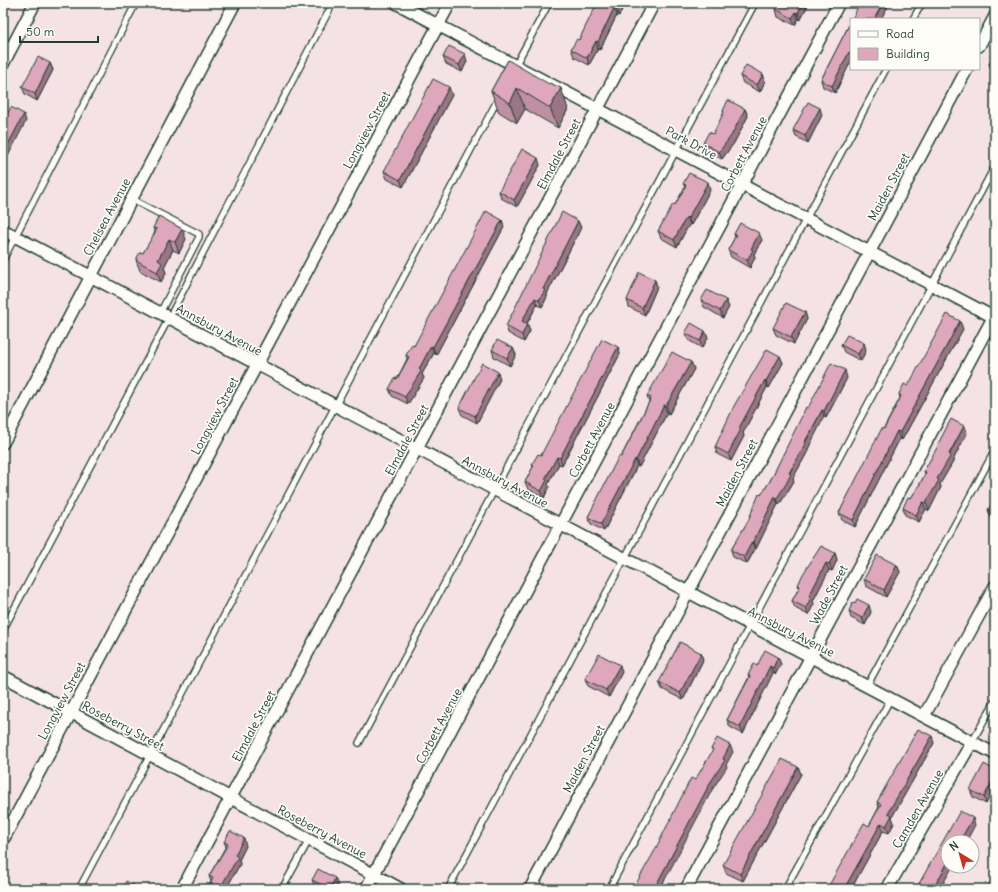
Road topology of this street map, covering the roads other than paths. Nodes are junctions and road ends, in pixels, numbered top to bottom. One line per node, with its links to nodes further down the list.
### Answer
1 (35, 3): 16 (street)
2 (136, 3): 28 (lane)
3 (235, 3): 25 (street, Chelsea Avenue)
4 (332, 3): 33 (lane)
5 (396, 3): 14 (street, Park Drive)
6 (450, 3): 14 (street, Longview Street)
7 (549, 3): 17 (lane)
8 (654, 3): 21 (street, Elmdale Street)
9 (755, 3): 22 (lane)
10 (839, 3): 24 (street, Corbett Avenue)
11 (922, 3): 13 (lane)
12 (995, 16): 15 (street)
13 (914, 18)
14 (438, 25): 17 (street, Park Drive); 35 (street, Longview Street)
15 (980, 44)
16 (3, 64)
17 (513, 69): 21 (street, Park Drive)
18 (885, 70): 26 (lane)
19 (966, 70): 29 (street, Maiden Street)
20 (500, 94): 36 (lane)
21 (597, 109): 22 (street, Park Drive); 38 (street, Elmdale Street)
22 (677, 151): 24 (street, Park Drive); 40 (lane)
23 (995, 166): 32 (lane)
24 (742, 185): 26 (street, Park Drive); 41 (street, Corbett Avenue)
25 (131, 200): 31 (street, Chelsea Avenue); 33 (lane)
26 (805, 218): 29 (street, Park Drive); 42 (lane)
27 (3, 230): 28 (street, Annsbury Avenue)
28 (15, 236): 30 (lane); 31 (street, Annsbury Avenue)
29 (869, 252): 32 (street, Park Drive); 44 (street, Maiden Street)
30 (3, 260)
31 (90, 277): 33 (street, Annsbury Avenue); 37 (street, Chelsea Avenue)
32 (932, 285): 34 (street, Park Drive); 45 (lane)
33 (164, 315): 35 (street, Annsbury Avenue); 46 (lane)
34 (994, 317): 47 (street, Wade Street)
35 (257, 365): 36 (street, Annsbury Avenue); 52 (street, Longview Street)
36 (336, 407): 38 (street, Annsbury Avenue); 57 (lane)
37 (3, 443)
38 (416, 450): 40 (street, Annsbury Avenue); 58 (street, Elmdale Street)
39 (995, 450): 49 (lane)
40 (495, 491): 41 (street, Annsbury Avenue); 55 (lane)
41 (561, 526): 42 (street, Annsbury Avenue); 61 (street, Corbett Avenue)
42 (625, 560): 44 (street, Annsbury Avenue); 68 (lane)
43 (995, 586): 53 (street)
44 (687, 593): 45 (street, Annsbury Avenue); 69 (street, Maiden Street)
45 (751, 626): 47 (street, Annsbury Avenue); 70 (lane)
46 (3, 630)
47 (811, 657): 49 (street, Annsbury Avenue); 71 (street, Wade Street)
48 (3, 676): 52 (street, Roseberry Street)
49 (867, 686): 50 (street, Annsbury Avenue)
50 (890, 698): 53 (street, Annsbury Avenue); 72 (lane)
51 (995, 701): 54 (lane)
52 (71, 713): 57 (street, Roseberry Street); 59 (street, Longview Street)
53 (924, 716): 54 (street, Annsbury Avenue)
54 (972, 742): 56 (street, Annsbury Avenue); 73 (street, Camden Avenue)
55 (359, 743)
56 (995, 754)
57 (149, 755): 58 (street, Roseberry Street); 63 (lane)
58 (230, 798): 60 (street, Roseberry Avenue); 64 (street, Elmdale Street)
59 (3, 840)
60 (309, 840): 61 (street, Roseberry Avenue); 65 (lane)
61 (374, 875): 66 (street, Corbett Avenue); 67 (street, Roseberry Avenue)
62 (995, 882): 74 (lane)
63 (79, 889)
64 (182, 889)
65 (282, 889)
66 (366, 889)
67 (401, 889)
68 (448, 889)
69 (530, 889)
70 (609, 889)
71 (686, 889)
72 (785, 889)
73 (887, 889)
74 (991, 889)

